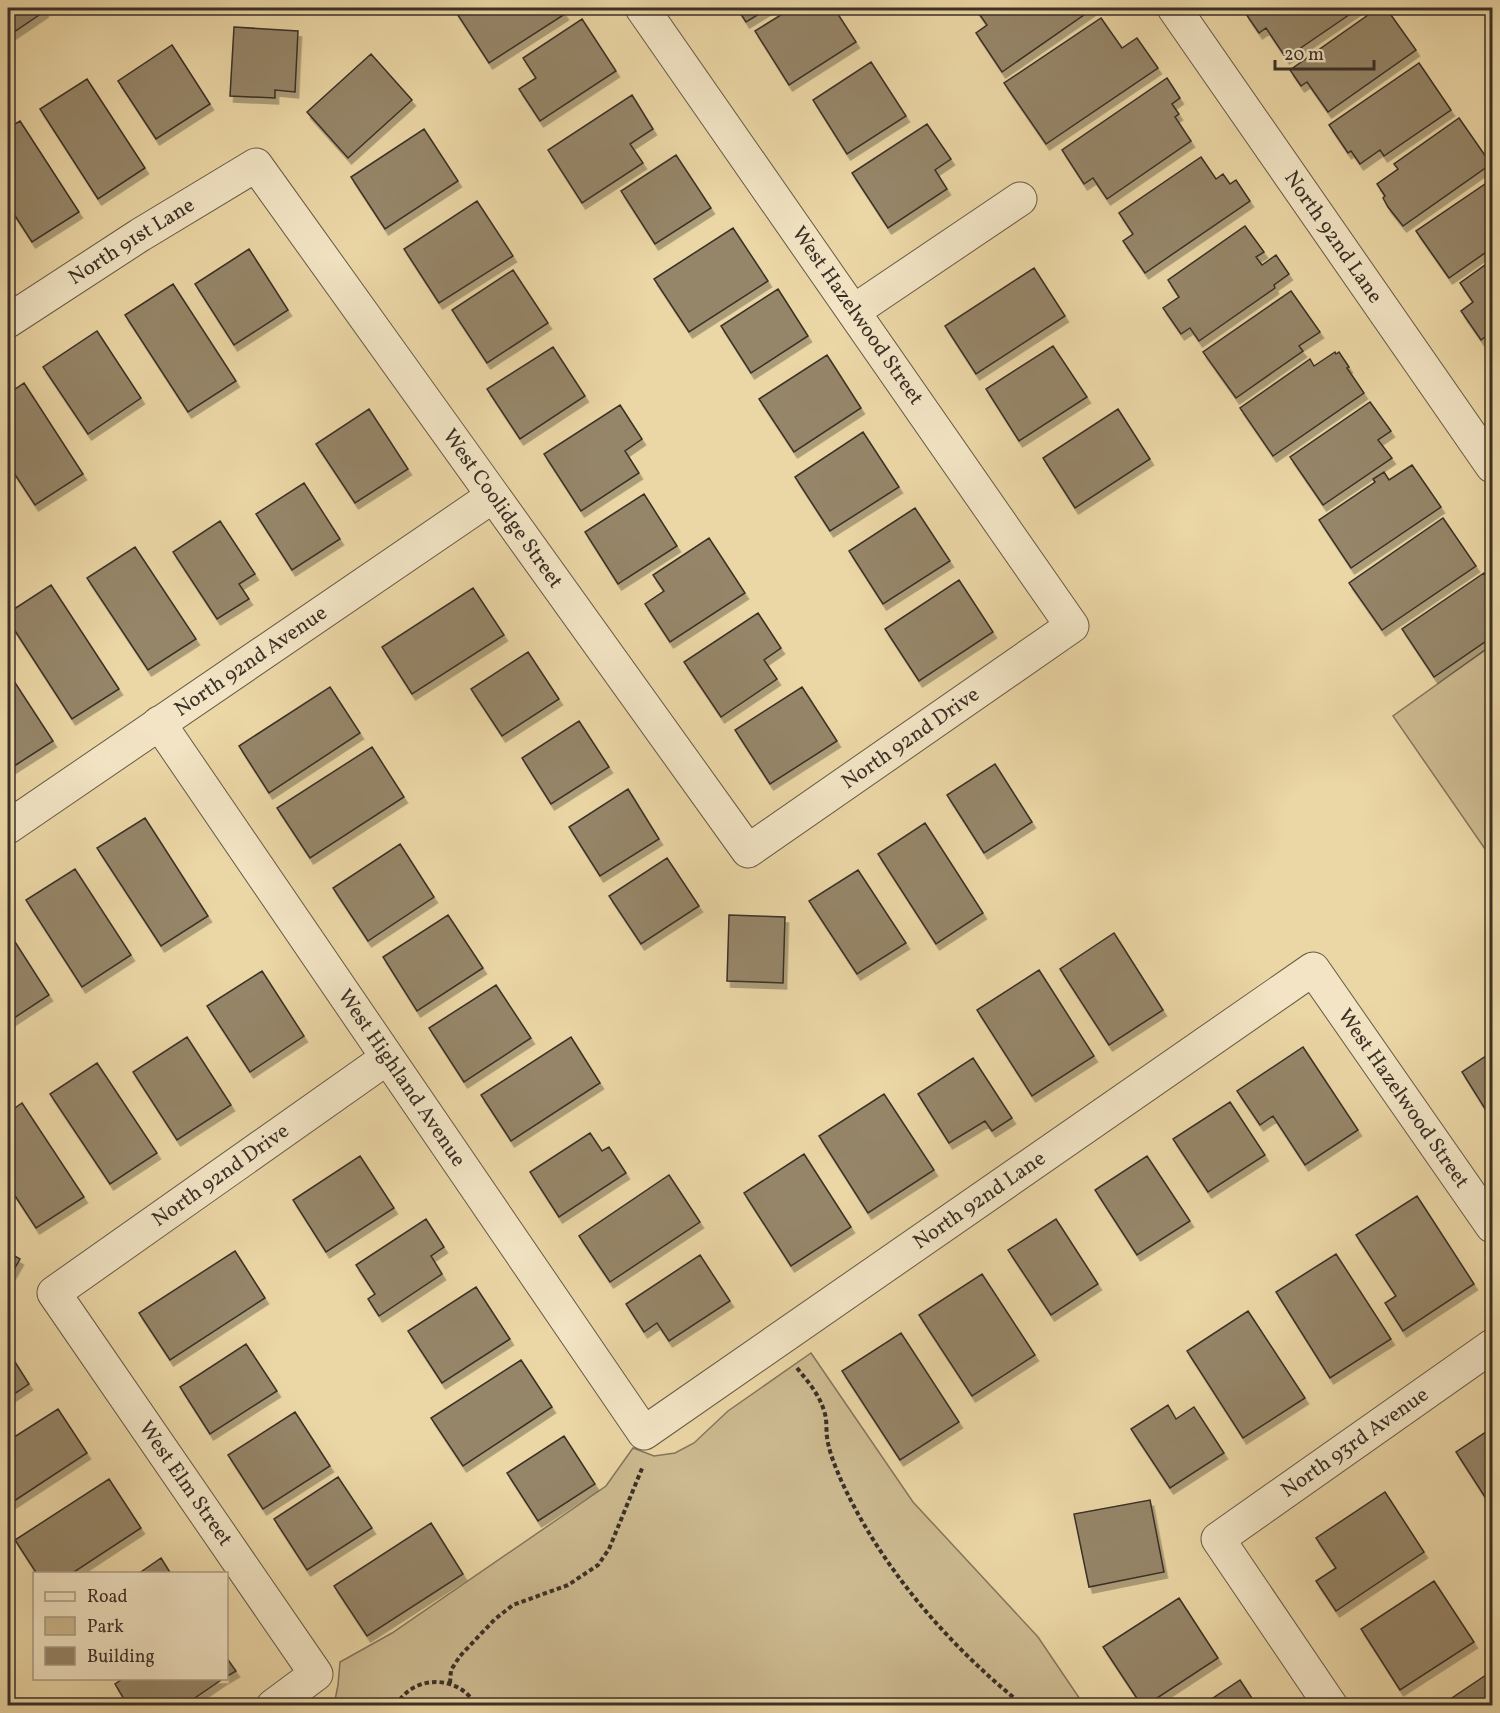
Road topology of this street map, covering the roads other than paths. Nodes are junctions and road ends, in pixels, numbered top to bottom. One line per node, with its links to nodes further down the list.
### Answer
1 (642, 8): 5 (street, West Hazelwood Street)
2 (1174, 8): 7 (street, North 92nd Lane)
3 (256, 165): 6 (street, North 91st Lane); 8 (street, West Coolidge Street)
4 (1020, 199): 5 (street)
5 (854, 311): 9 (street, West Hazelwood Street)
6 (8, 321)
7 (1492, 466)
8 (493, 496): 10 (street, North 92nd Avenue); 12 (street, West Coolidge Street)
9 (1072, 626): 12 (street, North 92nd Drive)
10 (159, 723): 11 (street, North 92nd Avenue); 14 (street, West Highland Avenue)
11 (8, 827)
12 (748, 851)
13 (1314, 969): 15 (street, West Hazelwood Street); 18 (street, North 92nd Lane)
14 (387, 1058): 16 (street, North 92nd Drive); 18 (street, West Highland Avenue)
15 (1492, 1226)
16 (54, 1293): 19 (street, West Elm Street)
17 (1492, 1346): 20 (street, North 93rd Avenue)
18 (644, 1433)
19 (273, 1706)
20 (1331, 1706)

